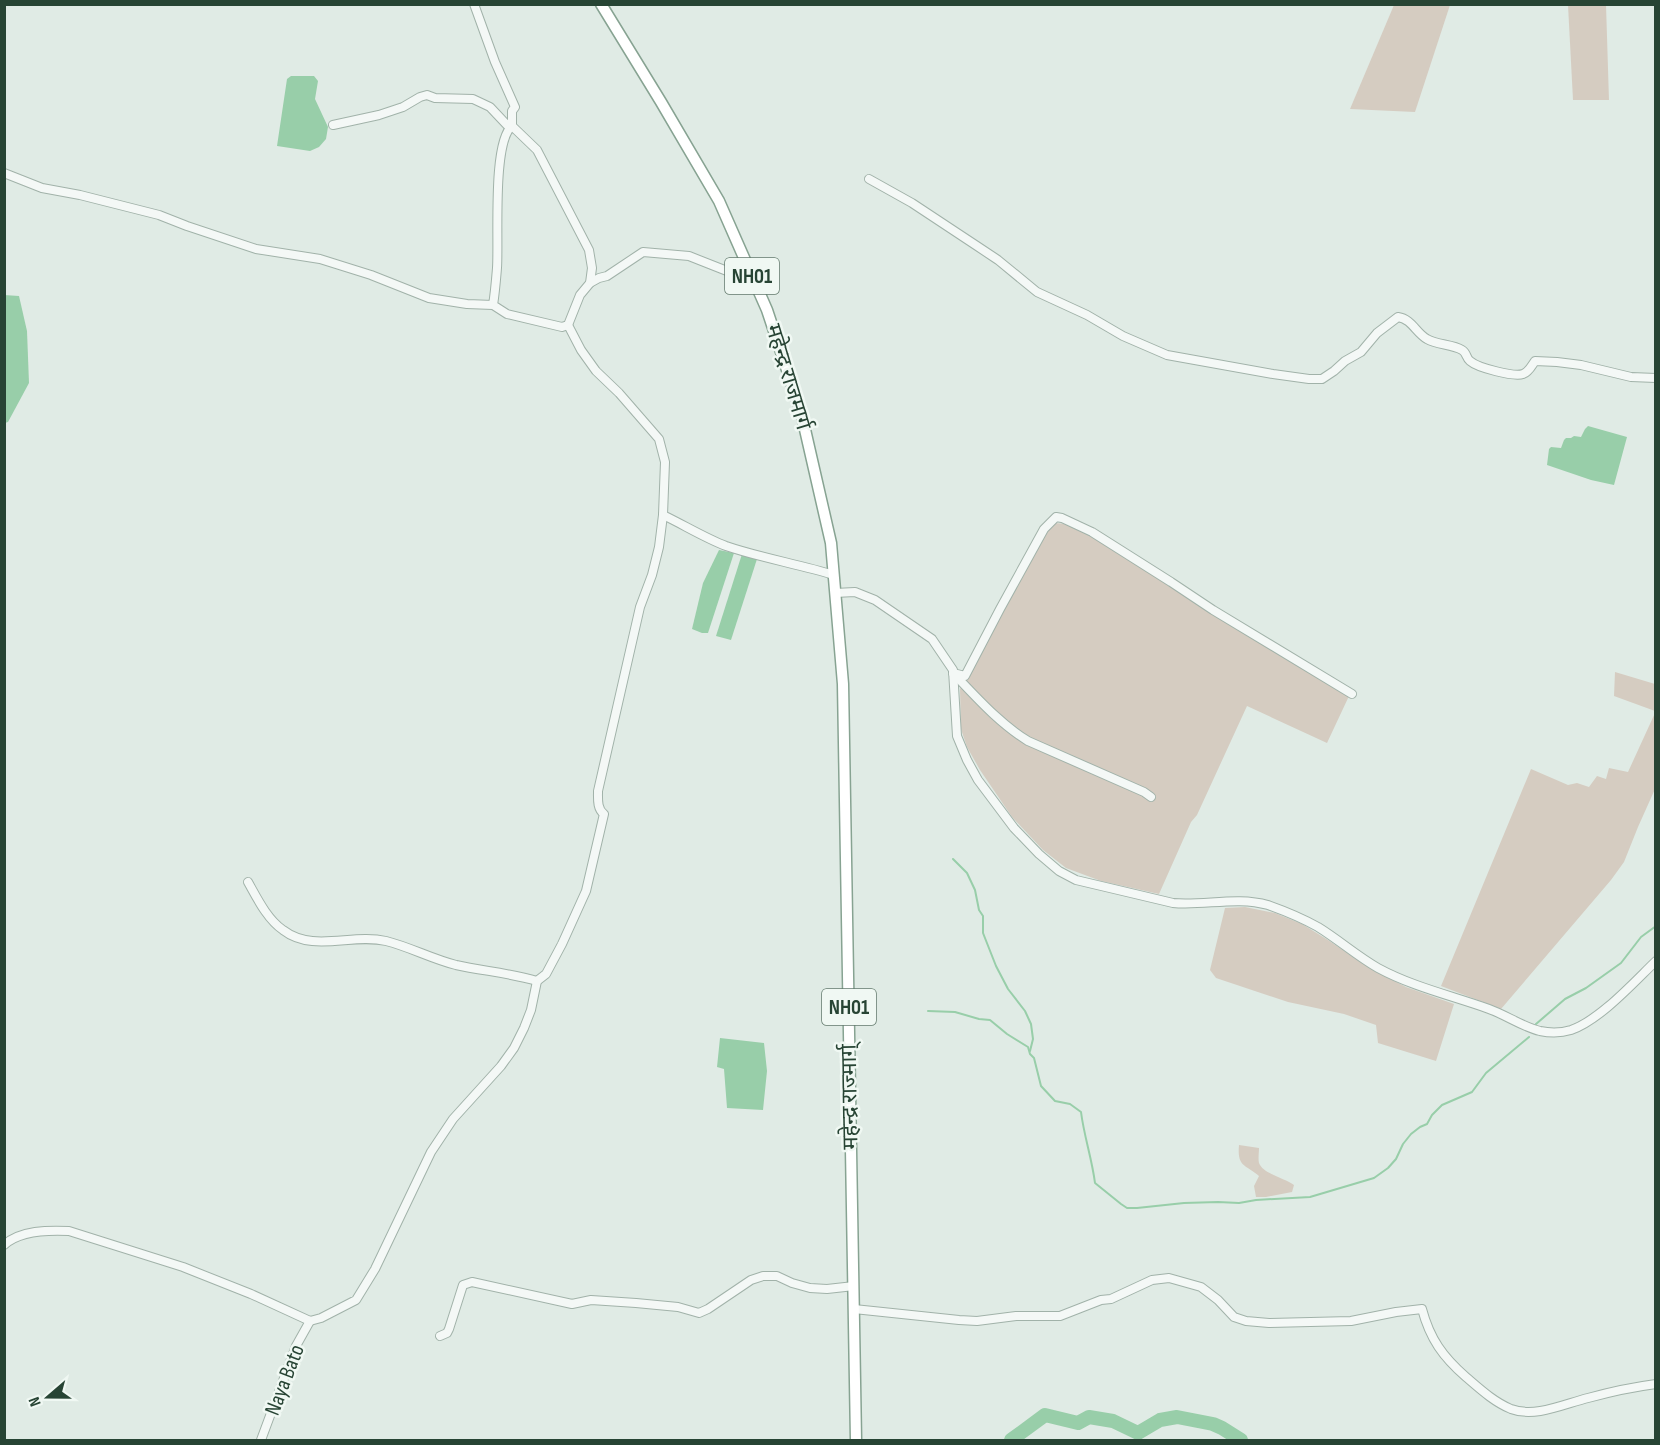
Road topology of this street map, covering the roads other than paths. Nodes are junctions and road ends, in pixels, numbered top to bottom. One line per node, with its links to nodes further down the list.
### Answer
1 (474, 4): 4 (street)
2 (601, 4): 7 (highway, महेन्द्र राजमार्ग / NH01)
3 (333, 125): 4 (street)
4 (512, 126): 8 (street); 9 (street)
5 (4, 173): 9 (street)
6 (869, 179): 11 (street)
7 (748, 267): 8 (street); 13 (highway, महेन्द्र राजमार्ग / NH01)
8 (590, 283): 10 (street)
9 (493, 305): 10 (street)
10 (568, 325): 12 (street)
11 (1656, 378)
12 (663, 515): 13 (street); 20 (street)
13 (834, 575): 14 (highway, महेन्द्र राज्मार्ग् / NH01)
14 (835, 593): 15 (street); 22 (highway, महेन्द्र राज्मार्ग् / NH01)
15 (953, 673): 16 (street); 17 (street); 19 (street)
16 (1352, 694)
17 (1151, 797)
18 (248, 882): 20 (street)
19 (1656, 961)
20 (537, 981): 24 (street)
21 (4, 1245): 24 (street)
22 (854, 1286): 23 (highway, महेन्द्र राज्मार्ग् / NH01); 25 (street)
23 (854, 1309): 26 (street); 28 (highway, महेन्द्र राज्मार्ग् / NH01)
24 (310, 1321): 27 (street, Naya Bato)
25 (440, 1336)
26 (1656, 1384)
27 (261, 1440)
28 (856, 1440)

